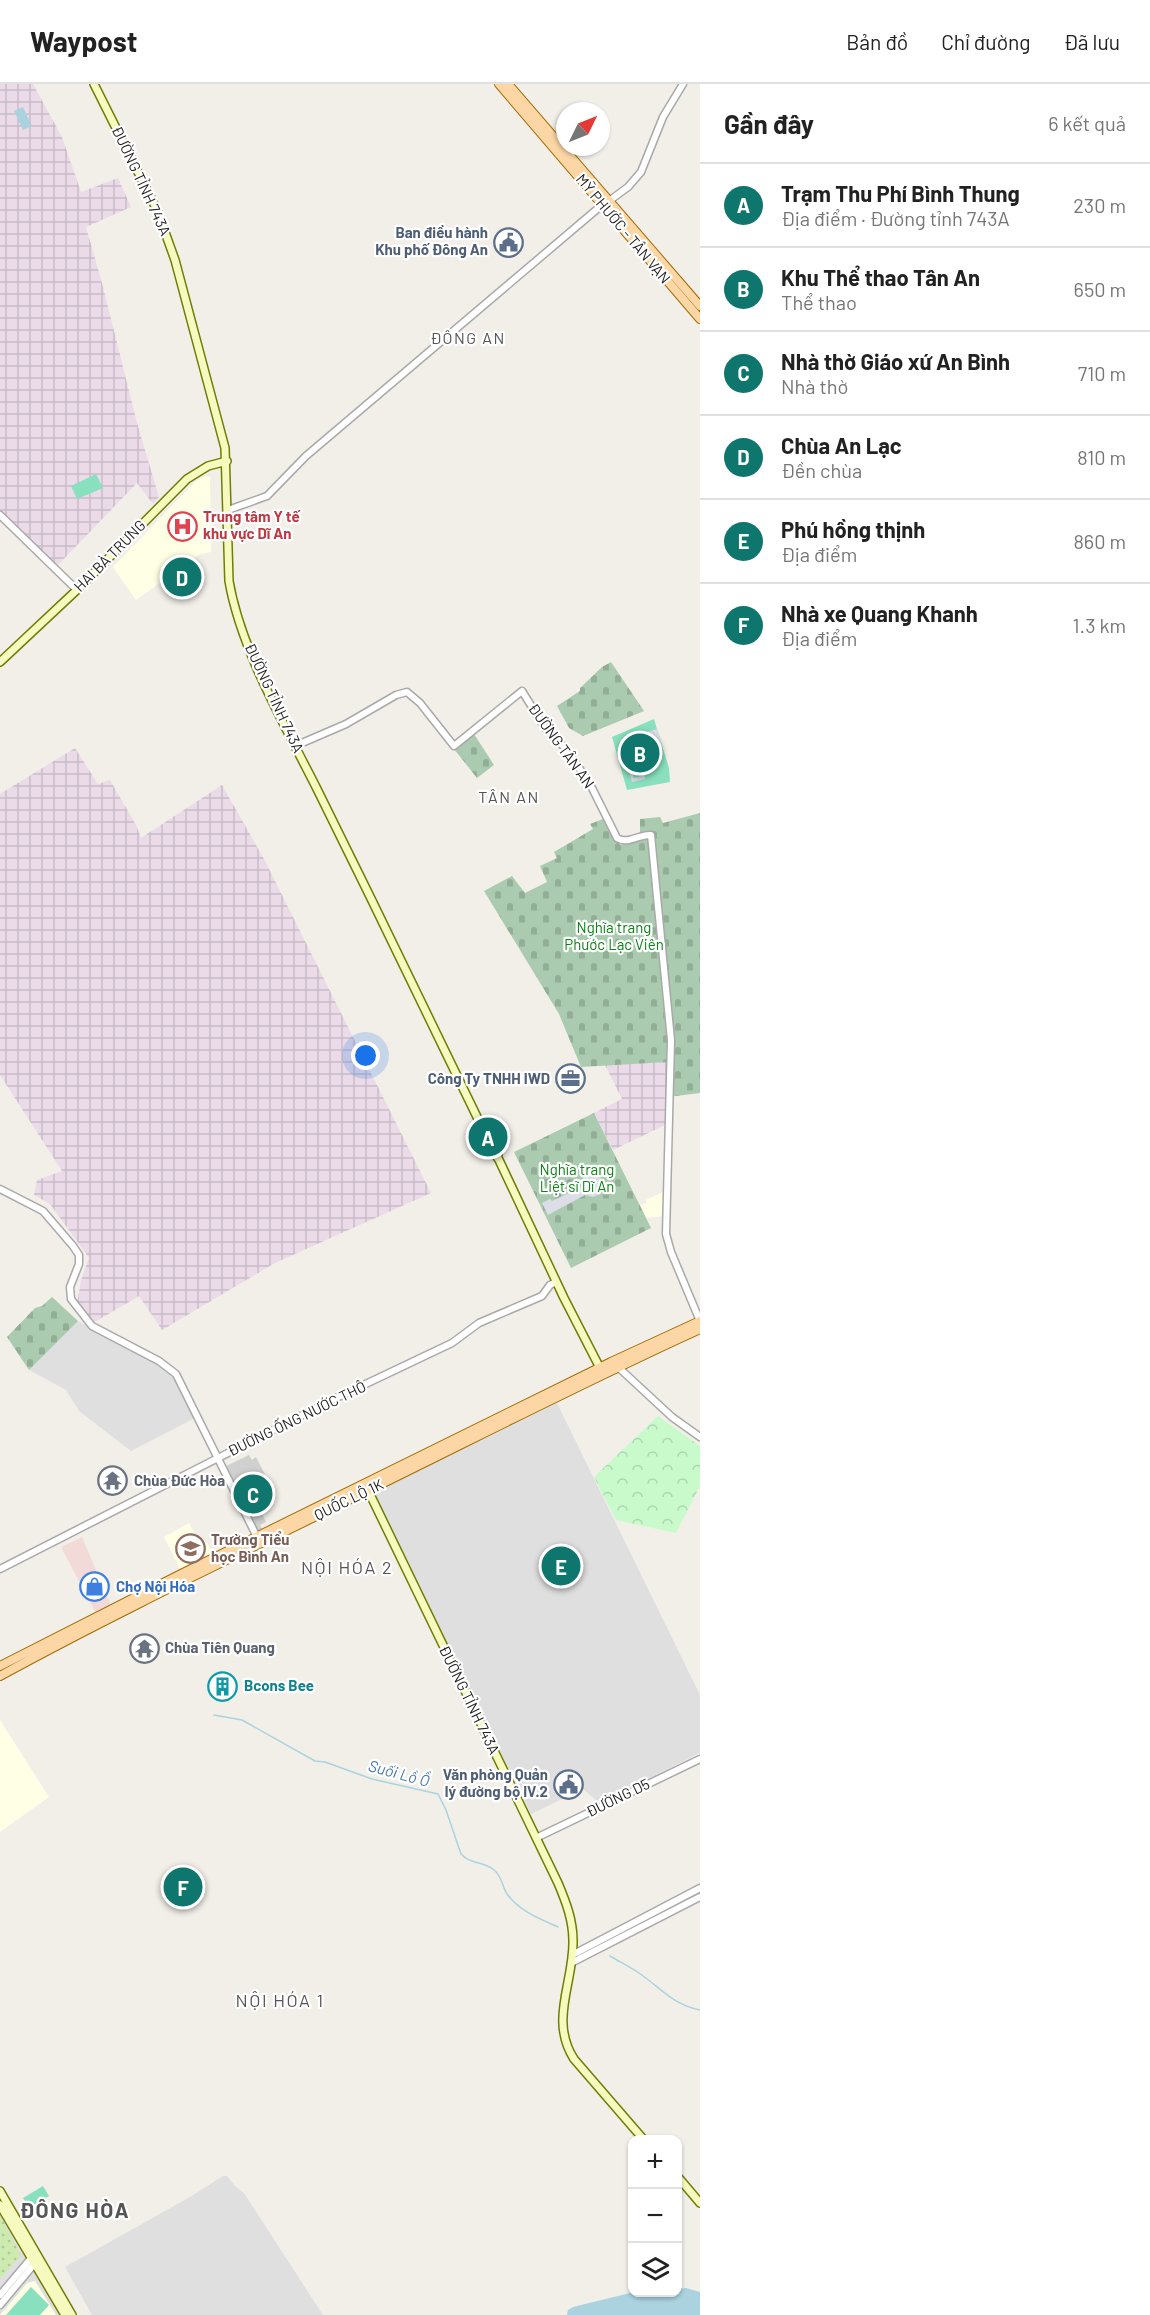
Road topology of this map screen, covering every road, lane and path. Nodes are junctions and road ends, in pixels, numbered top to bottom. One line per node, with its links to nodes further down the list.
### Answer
1 (94, 84): 8 (main road, ĐƯỜNG TỈNH 743A)
2 (499, 84): 5 (main road, MỸ PHƯỚC - TÂN VẠN)
3 (508, 84): 5 (main road, MỸ PHƯỚC - TÂN VẠN)
4 (683, 84): 5 (street)
5 (605, 203): 6 (main road, MỸ PHƯỚC - TÂN VẠN); 7 (main road, MỸ PHƯỚC - TÂN VẠN); 9 (street)
6 (700, 306)
7 (700, 319)
8 (227, 461): 9 (main road, ĐƯỜNG TỈNH 743A); 11 (main road, HAI BÀ TRƯNG)
9 (228, 510): 13 (main road, ĐƯỜNG TỈNH 743A)
10 (0, 515): 11 (street)
11 (77, 590): 12 (main road, HAI BÀ TRƯNG)
12 (0, 662)
13 (295, 746): 15 (main road, ĐƯỜNG TỈNH 743A); 16 (street, ĐƯỜNG TÂN AN)
14 (0, 1189): 21 (street)
15 (556, 1282): 19 (main road, ĐƯỜNG TỈNH 743A); 21 (street, ĐƯỜNG ỐNG NƯỚC THÔ)
16 (700, 1321): 18 (main road, QUỐC LỘ 1K)
17 (700, 1329): 18 (main road, QUỐC LỘ 1K)
18 (615, 1365): 19 (main road, QUỐC LỘ 1K); 20 (street)
19 (602, 1371): 22 (main road, QUỐC LỘ 1K)
20 (700, 1437)
21 (217, 1458): 23 (street); 24 (street, ĐƯỜNG ỐNG NƯỚC THÔ)
22 (366, 1488): 23 (main road, QUỐC LỘ 1K); 29 (main road, ĐƯỜNG TỈNH 743A)
23 (258, 1540): 25 (main road, QUỐC LỘ 1K)
24 (0, 1569)
25 (28, 1657): 26 (main road, QUỐC LỘ 1K); 27 (main road, QUỐC LỘ 1K)
26 (0, 1666)
27 (0, 1676)
28 (700, 1759): 29 (street, ĐƯỜNG D5)
29 (536, 1838): 32 (main road, ĐƯỜNG TỈNH 743A)
30 (700, 1888): 32 (street)
31 (700, 1898): 32 (street)
32 (571, 1959): 33 (main road, ĐƯỜNG TỈNH 743A)
33 (640, 2135)
34 (682, 2182): 36 (main road)
35 (0, 2191): 38 (main road)
36 (700, 2202)
37 (0, 2205): 38 (main road)
38 (35, 2258): 39 (street); 40 (street); 41 (main road); 42 (main road)
39 (0, 2295)
40 (0, 2305)
41 (65, 2315)
42 (72, 2315)

